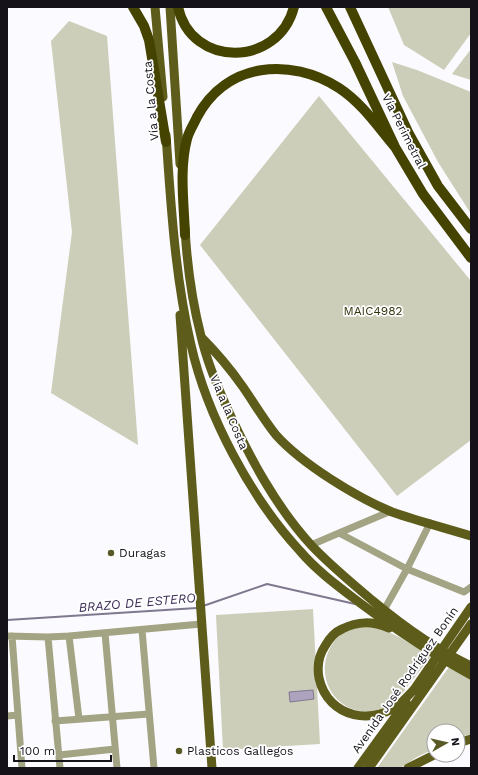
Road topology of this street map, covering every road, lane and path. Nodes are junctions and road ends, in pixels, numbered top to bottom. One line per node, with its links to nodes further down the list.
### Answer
1 (132, 7): 8 (highway)
2 (155, 7): 8 (main road, Vía a la Costa)
3 (170, 7): 11 (main road, Vía a la Costa)
4 (178, 7): 5 (highway)
5 (294, 7)
6 (326, 7): 9 (highway, Vía Perimetral)
7 (350, 7): 10 (highway, Vía Perimetral)
8 (166, 142): 13 (main road, Vía a la Costa)
9 (395, 147): 11 (highway); 12 (highway, Vía Perimetral)
10 (471, 229)
11 (185, 235): 14 (main road, Vía a la Costa)
12 (471, 258)
13 (178, 276): 25 (main road); 31 (main road, Vía a la Costa)
14 (201, 337): 15 (main road); 19 (main road, Vía a la Costa)
15 (391, 511): 16 (main road); 17 (street)
16 (430, 523): 18 (main road); 20 (street)
17 (339, 534): 19 (street); 20 (street)
18 (471, 536)
19 (311, 545): 23 (main road, Vía a la Costa)
20 (408, 569): 21 (street); 23 (street)
21 (471, 587)
22 (471, 607): 24 (main road, Avenida José Rodríguez Bonín)
23 (384, 610): 32 (main road, Vía a la Costa)
24 (468, 623): 34 (main road, Avenida José Rodríguez Bonín)
25 (201, 624): 26 (street); 49 (main road)
26 (142, 630): 27 (street); 36 (street)
27 (105, 633): 29 (street); 39 (street)
28 (9, 636): 30 (street); 37 (street)
29 (69, 636): 30 (street); 40 (street)
30 (48, 637): 41 (street)
31 (413, 640): 33 (main road, Vía a la Costa); 35 (main road)
32 (471, 666)
33 (471, 675)
34 (429, 676): 35 (main road, Avenida José Rodríguez Bonín); 51 (main road, Avenida José Rodríguez Bonín)
35 (416, 687): 50 (main road, Avenida José Rodríguez Bonín)
36 (149, 714): 39 (street); 48 (street)
37 (18, 715): 38 (street); 45 (street)
38 (7, 716)
39 (112, 717): 40 (street); 42 (street)
40 (79, 719): 41 (street)
41 (55, 721): 43 (street)
42 (115, 750): 43 (street); 47 (street)
43 (59, 755): 46 (street)
44 (426, 758): 52 (main road)
45 (22, 768)
46 (60, 768)
47 (117, 768)
48 (154, 768)
49 (212, 768)
50 (358, 768)
51 (369, 768)
52 (408, 768)

